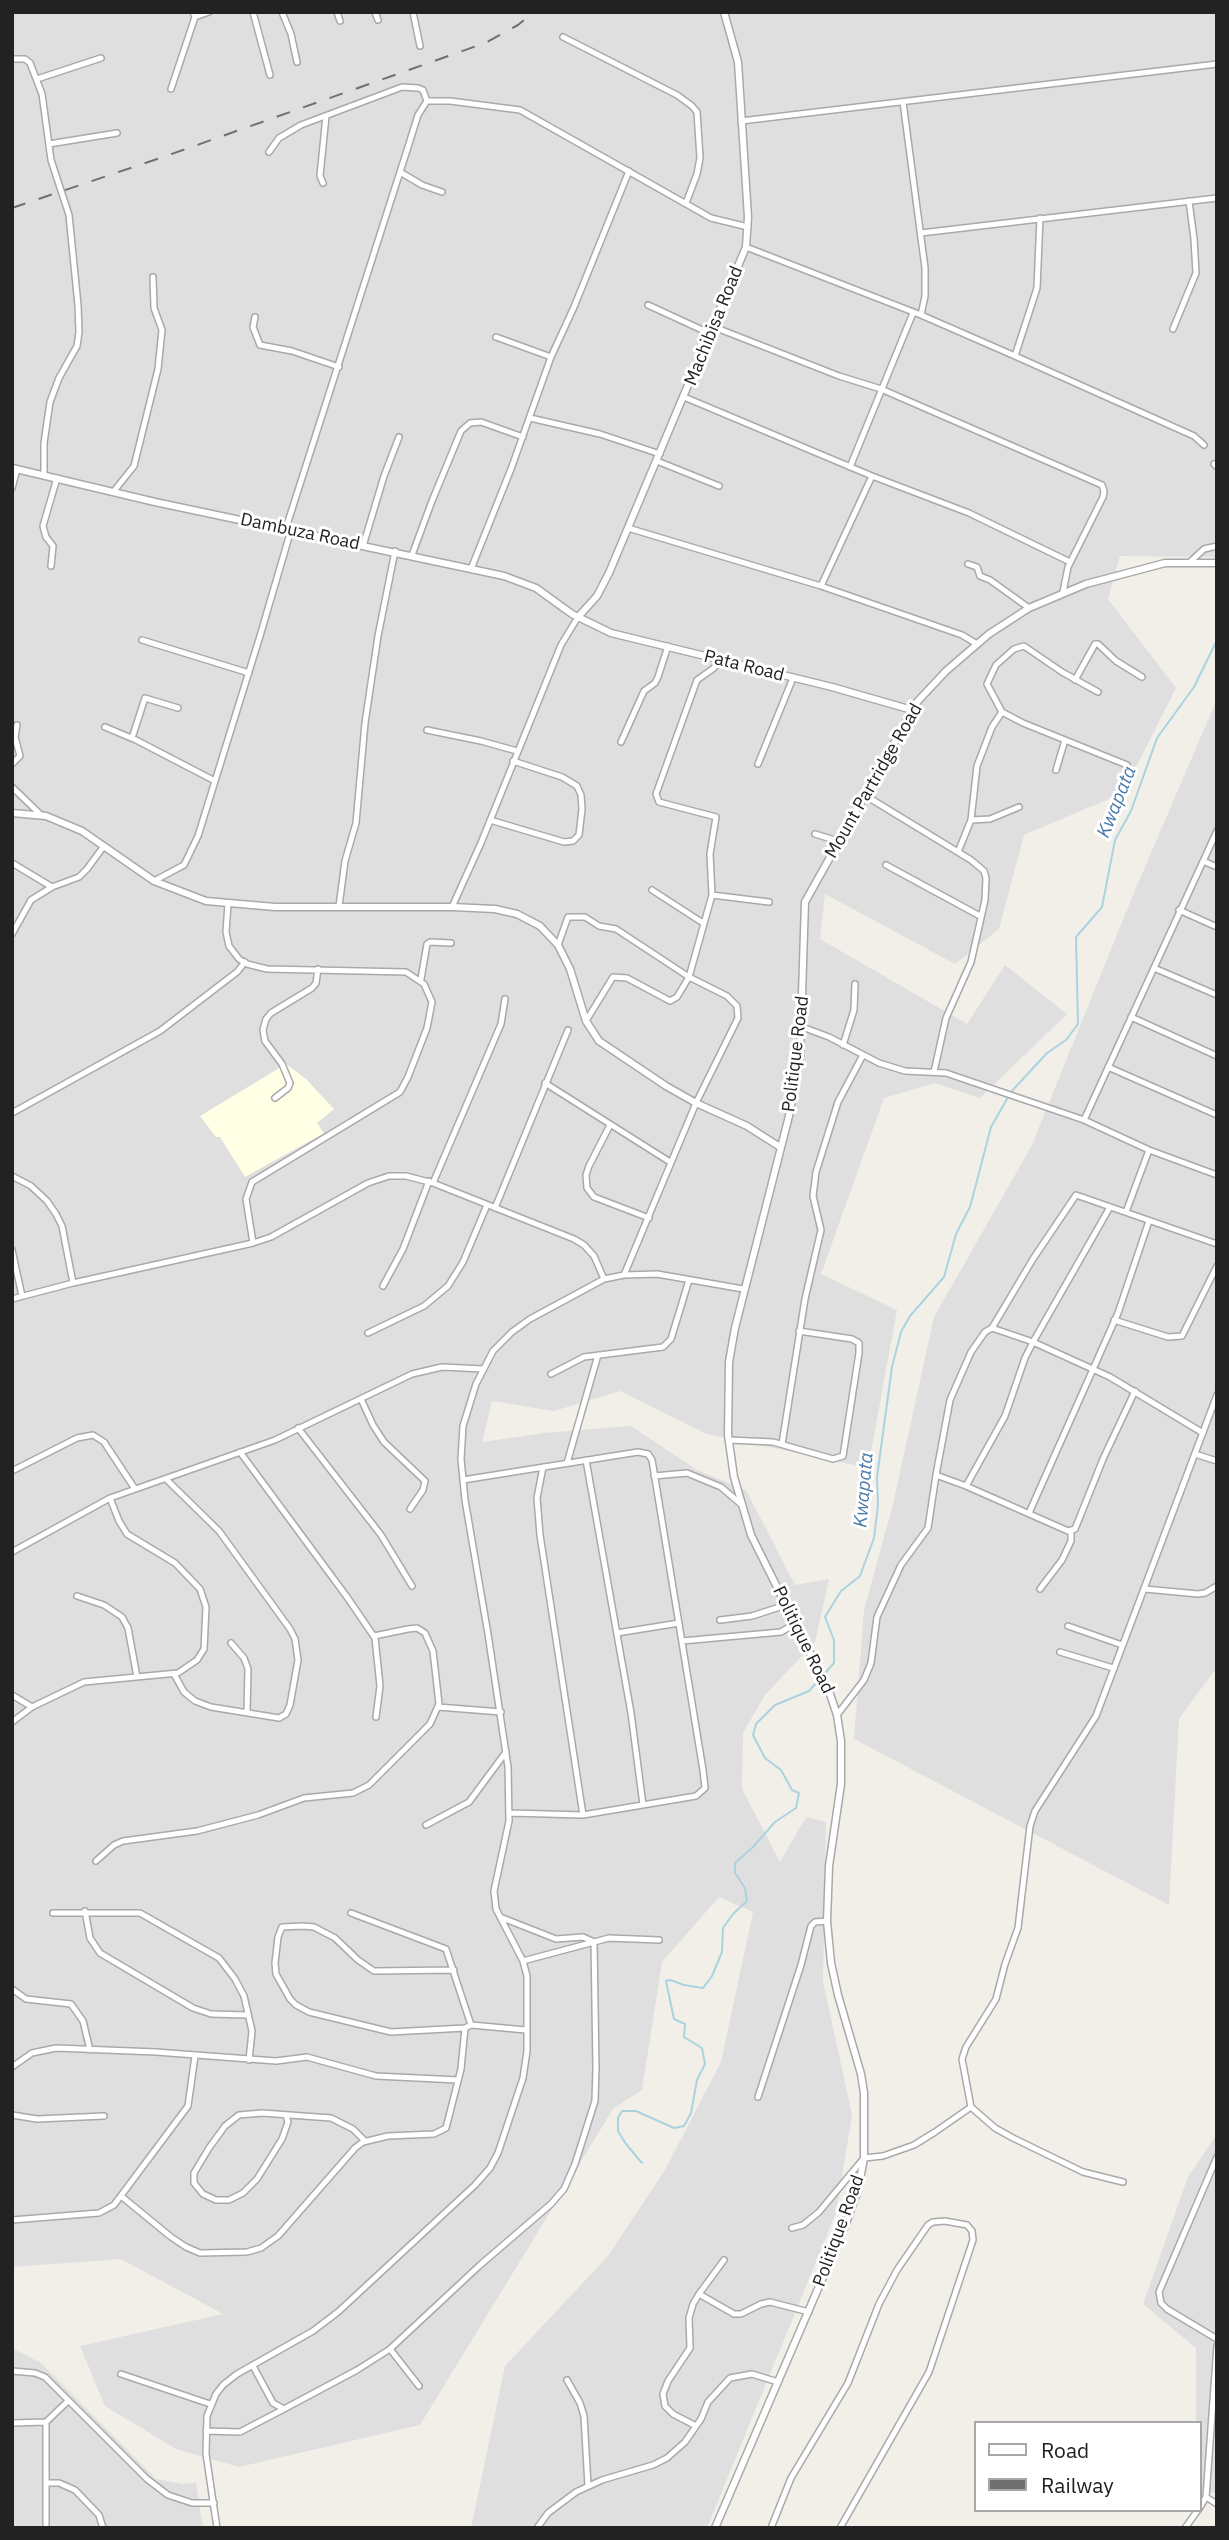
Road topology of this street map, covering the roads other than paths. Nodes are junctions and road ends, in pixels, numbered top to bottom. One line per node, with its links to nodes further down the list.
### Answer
1 (209, 12): 8 (street)
2 (253, 12): 17 (street)
3 (282, 12): 15 (street)
4 (337, 12): 10 (street)
5 (375, 12): 9 (street)
6 (413, 12): 12 (street)
7 (724, 12): 23 (street, Machibisa Road)
8 (194, 14): 19 (street)
9 (378, 20)
10 (340, 21)
11 (563, 37): 33 (street)
12 (419, 46)
13 (101, 58): 18 (street)
14 (12, 59): 18 (street)
15 (297, 62)
16 (1217, 64): 21 (street)
17 (270, 75)
18 (37, 79): 25 (street)
19 (171, 89)
20 (426, 101): 22 (street); 27 (street); 28 (street)
21 (903, 102): 23 (street); 36 (street)
22 (326, 116): 26 (street); 29 (street)
23 (741, 121): 35 (street, Machibisa Road)
24 (117, 133): 25 (street)
25 (49, 144): 58 (street)
26 (269, 152)
27 (629, 171): 33 (street); 47 (street)
28 (400, 172): 30 (street); 48 (street)
29 (323, 183)
30 (442, 192)
31 (1217, 198): 32 (street)
32 (1189, 201): 34 (street); 43 (street)
33 (686, 203): 35 (street)
34 (1040, 218): 36 (street); 46 (street)
35 (748, 227): 37 (street, Machibisa Road)
36 (921, 233): 41 (street)
37 (746, 247): 40 (street); 44 (street, Machibisa Road)
38 (153, 277): 63 (street)
39 (648, 305): 44 (street)
40 (913, 313): 41 (street); 49 (street)
41 (921, 316): 46 (street)
42 (255, 317): 48 (street)
43 (1173, 329)
44 (712, 331): 49 (street); 50 (street, Machibisa Road)
45 (496, 337): 47 (street)
46 (1015, 356): 54 (street)
47 (551, 357): 51 (street)
48 (338, 367): 65 (street)
49 (881, 389): 56 (street); 70 (street)
50 (684, 397): 55 (street, Machibisa Road); 56 (street)
51 (530, 418): 53 (street); 55 (street)
52 (399, 437): 67 (street)
53 (523, 437): 69 (street); 75 (street)
54 (1204, 444)
55 (658, 457): 61 (street); 64 (street, Machibisa Road)
56 (850, 467): 59 (street)
57 (15, 469): 58 (street, Dambuza Road); 62 (street)
58 (44, 475): 60 (street, Dambuza Road)
59 (872, 476): 70 (street); 76 (street)
60 (57, 478): 63 (street, Dambuza Road); 74 (street)
61 (719, 486)
62 (12, 488)
63 (114, 491): 65 (street, Dambuza Road)
64 (628, 528): 76 (street); 79 (street, Machibisa Road)
65 (289, 529): 67 (street, Dambuza Road); 84 (street)
66 (1217, 545): 71 (street)
67 (363, 546): 68 (street, Dambuza Road)
68 (395, 551): 69 (street, Dambuza Road); 128 (street)
69 (412, 555): 75 (street, Dambuza Road)
70 (1070, 562): 77 (street)
71 (1190, 562): 72 (street, Mount Partridge Road); 77 (street, Mount Partridge Road)
72 (1217, 563)
73 (968, 564): 78 (street)
74 (51, 566)
75 (471, 569): 79 (street, Dambuza Road)
76 (821, 586): 81 (street)
77 (1063, 592): 78 (street, Mount Partridge Road)
78 (1029, 608): 81 (street, Mount Partridge Road)
79 (578, 617): 82 (street, Pata Road); 98 (street)
80 (142, 640): 84 (street)
81 (977, 644): 90 (street, Mount Partridge Road)
82 (668, 646): 83 (street, Pata Road); 97 (street)
83 (719, 659): 86 (street, Pata Road); 124 (street)
84 (249, 673): 104 (street)
85 (1142, 677): 87 (street)
86 (793, 678): 90 (street, Pata Road); 101 (street)
87 (1075, 680): 88 (street); 91 (street)
88 (1098, 692)
89 (178, 708): 95 (street)
90 (912, 710): 106 (street, Mount Partridge Road)
91 (1002, 712): 96 (street); 111 (street)
92 (17, 725): 100 (street)
93 (105, 727): 95 (street)
94 (427, 730): 98 (street)
95 (132, 738): 104 (street)
96 (1065, 740): 102 (street); 103 (street)
97 (621, 742)
98 (517, 751): 99 (street)
99 (513, 761): 110 (street); 110 (street)
100 (12, 764)
101 (758, 764)
102 (1128, 765)
103 (1056, 770)
104 (215, 781): 121 (street)
105 (12, 787): 109 (street)
106 (866, 796): 114 (street, Mount Partridge Road); 116 (street)
107 (1019, 807): 111 (street)
108 (12, 813): 109 (street)
109 (41, 815): 115 (street)
110 (490, 820): 129 (street)
111 (971, 820): 116 (street)
112 (1217, 831): 117 (street)
113 (815, 834): 114 (street)
114 (841, 842): 126 (street, Mount Partridge Road)
115 (104, 846): 121 (street); 122 (street)
116 (958, 852): 131 (street)
117 (1203, 861): 120 (street); 130 (street)
118 (12, 863): 122 (street)
119 (886, 864): 131 (street)
120 (1217, 867)
121 (154, 881): 127 (street)
122 (52, 887): 134 (street)
123 (652, 890): 132 (street)
124 (712, 895): 125 (street); 132 (street)
125 (769, 902)
126 (805, 902): 147 (street, Politique Road)
127 (228, 904): 128 (street); 137 (street)
128 (340, 906): 129 (street)
129 (452, 907): 136 (street)
130 (1179, 910): 133 (street); 138 (street)
131 (980, 916): 153 (street)
132 (703, 923): 140 (street)
133 (1217, 927)
134 (12, 934)
135 (451, 943): 141 (street)
136 (558, 945): 140 (street); 146 (street)
137 (244, 962): 139 (street); 157 (street)
138 (1154, 968): 143 (street); 145 (street)
139 (318, 969): 141 (street); 155 (street)
140 (689, 977): 146 (street); 156 (street)
141 (421, 979): 173 (street)
142 (855, 985): 149 (street)
143 (1217, 995)
144 (505, 999): 166 (street)
145 (1131, 1017): 151 (street); 152 (street)
146 (586, 1021): 156 (street)
147 (802, 1027): 149 (street); 161 (street, Politique Road)
148 (568, 1030): 154 (street)
149 (843, 1045): 150 (street)
150 (863, 1055): 153 (street); 187 (street)
151 (1217, 1056)
152 (1108, 1067): 158 (street); 159 (street)
153 (934, 1072): 159 (street)
154 (545, 1083): 160 (street); 169 (street)
155 (275, 1098)
156 (696, 1103): 161 (street); 163 (street)
157 (13, 1111)
158 (1217, 1115)
159 (1084, 1120): 162 (street)
160 (610, 1125): 163 (street); 171 (street)
161 (780, 1147): 182 (street, Politique Road)
162 (1149, 1150): 164 (street); 170 (street)
163 (670, 1162): 171 (street)
164 (1217, 1175)
165 (12, 1176): 180 (street)
166 (431, 1182): 167 (street); 173 (street); 181 (street)
167 (486, 1205): 169 (street); 188 (street)
168 (1110, 1207): 170 (street); 186 (street); 189 (street)
169 (495, 1208): 178 (street)
170 (1126, 1212): 172 (street)
171 (649, 1218): 177 (street)
172 (1149, 1221): 174 (street); 185 (street)
173 (253, 1243): 180 (street)
174 (1217, 1244)
175 (12, 1250): 183 (street)
176 (1217, 1266): 185 (street)
177 (624, 1275): 178 (street); 179 (street)
178 (604, 1279): 191 (street)
179 (690, 1280): 182 (street); 190 (street)
180 (73, 1283): 183 (street)
181 (383, 1286)
182 (743, 1289): 199 (street, Politique Road)
183 (22, 1296): 184 (street)
184 (12, 1298)
185 (1114, 1320): 192 (street)
186 (992, 1328): 189 (street); 208 (street)
187 (799, 1332): 200 (street); 200 (street)
188 (368, 1333)
189 (1033, 1342): 192 (street); 212 (street)
190 (598, 1355): 193 (street); 205 (street)
191 (483, 1368): 196 (street); 211 (street)
192 (1093, 1369): 194 (street); 217 (street)
193 (551, 1374)
194 (1135, 1391): 198 (street); 218 (street)
195 (1217, 1395): 198 (street)
196 (361, 1399): 197 (street); 216 (street)
197 (298, 1428): 201 (street); 220 (street)
198 (1203, 1433): 202 (street)
199 (729, 1440): 200 (street); 215 (street, Politique Road)
200 (782, 1444)
201 (240, 1452): 210 (street); 231 (street)
202 (1195, 1454): 204 (street); 223 (street)
203 (586, 1460): 205 (street); 209 (street); 230 (street)
204 (1217, 1461)
205 (567, 1463): 206 (street)
206 (543, 1467): 211 (street); 250 (street)
207 (12, 1471): 213 (street)
208 (936, 1475): 212 (street); 244 (street)
209 (654, 1476): 215 (street); 227 (street)
210 (166, 1479): 213 (street); 243 (street)
211 (463, 1480): 242 (street)
212 (966, 1486): 217 (street)
213 (135, 1489): 214 (street)
214 (110, 1498): 219 (street); 237 (street)
215 (742, 1505): 225 (street, Politique Road)
216 (410, 1509)
217 (1028, 1513): 218 (street)
218 (1072, 1530): 222 (street)
219 (12, 1552)
220 (412, 1586)
221 (1217, 1586): 223 (street)
222 (1040, 1589)
223 (1145, 1589): 234 (street)
224 (77, 1596): 238 (street)
225 (786, 1605): 226 (street); 228 (street, Politique Road)
226 (720, 1620)
227 (679, 1623): 230 (street); 232 (street)
228 (796, 1623): 232 (street); 244 (street, Politique Road)
229 (1069, 1626): 234 (street)
230 (617, 1633): 248 (street)
231 (374, 1636): 241 (street); 245 (street)
232 (682, 1641): 248 (street)
233 (231, 1643): 243 (street)
234 (1122, 1645): 236 (street)
235 (1060, 1652): 236 (street)
236 (1114, 1668): 272 (street)
237 (174, 1674): 238 (street); 243 (street)
238 (137, 1677): 240 (street)
239 (12, 1695): 240 (street)
240 (32, 1707): 246 (street)
241 (438, 1707): 242 (street); 252 (street)
242 (501, 1712): 247 (street)
243 (247, 1713)
244 (837, 1715): 257 (street, Politique Road)
245 (376, 1717)
246 (12, 1722)
247 (506, 1752): 249 (street); 251 (street)
248 (643, 1804): 250 (street)
249 (510, 1812): 250 (street); 256 (street)
250 (583, 1815)
251 (426, 1825)
252 (96, 1861)
253 (85, 1911): 254 (street); 263 (street); 263 (street)
254 (52, 1913)
255 (351, 1913): 261 (street)
256 (500, 1917): 259 (street); 260 (street)
257 (827, 1921): 271 (street); 278 (street, Politique Road)
258 (659, 1940): 259 (street)
259 (594, 1942): 260 (street); 288 (street)
260 (523, 1961): 265 (street)
261 (454, 1970): 264 (street); 264 (street)
262 (12, 1989): 266 (street)
263 (248, 2015): 268 (street)
264 (468, 2027): 265 (street); 270 (street)
265 (526, 2031): 289 (street)
266 (90, 2050): 267 (street); 269 (street)
267 (195, 2056): 268 (street); 280 (street)
268 (249, 2060): 270 (street)
269 (12, 2067)
270 (458, 2081): 276 (street)
271 (758, 2097)
272 (971, 2107): 278 (street); 279 (street)
273 (12, 2115): 275 (street)
274 (286, 2115): 274 (street); 276 (street)
275 (104, 2116)
276 (365, 2141): 280 (street)
277 (1217, 2157): 286 (street)
278 (864, 2158): 282 (street); 285 (street, Politique Road)
279 (1123, 2182)
280 (121, 2196): 281 (street)
281 (12, 2220)
282 (792, 2228)
283 (724, 2260): 284 (street)
284 (699, 2294): 285 (street); 300 (street)
285 (809, 2312): 293 (street, Politique Road)
286 (1217, 2339)
287 (1217, 2346): 304 (street)
288 (390, 2349): 294 (street); 297 (street)
289 (253, 2366): 296 (street); 297 (street)
290 (12, 2371): 295 (street)
291 (121, 2374): 296 (street)
292 (567, 2380): 303 (street)
293 (778, 2382): 300 (street); 313 (street, Politique Road)
294 (419, 2386)
295 (68, 2401): 298 (street); 305 (street)
296 (210, 2404): 301 (street)
297 (284, 2409): 301 (street)
298 (46, 2422): 299 (street); 302 (street)
299 (12, 2423)
300 (696, 2426): 303 (street)
301 (206, 2431): 305 (street)
302 (46, 2483): 309 (street); 310 (street)
303 (588, 2486): 312 (street)
304 (1206, 2497): 306 (street); 307 (street)
305 (214, 2503): 311 (street)
306 (1217, 2504)
307 (1201, 2506)
308 (1197, 2512): 316 (street)
309 (46, 2528)
310 (103, 2528)
311 (218, 2528)
312 (537, 2528)
313 (715, 2528)
314 (771, 2528): 315 (street)
315 (840, 2528)
316 (1185, 2528)

